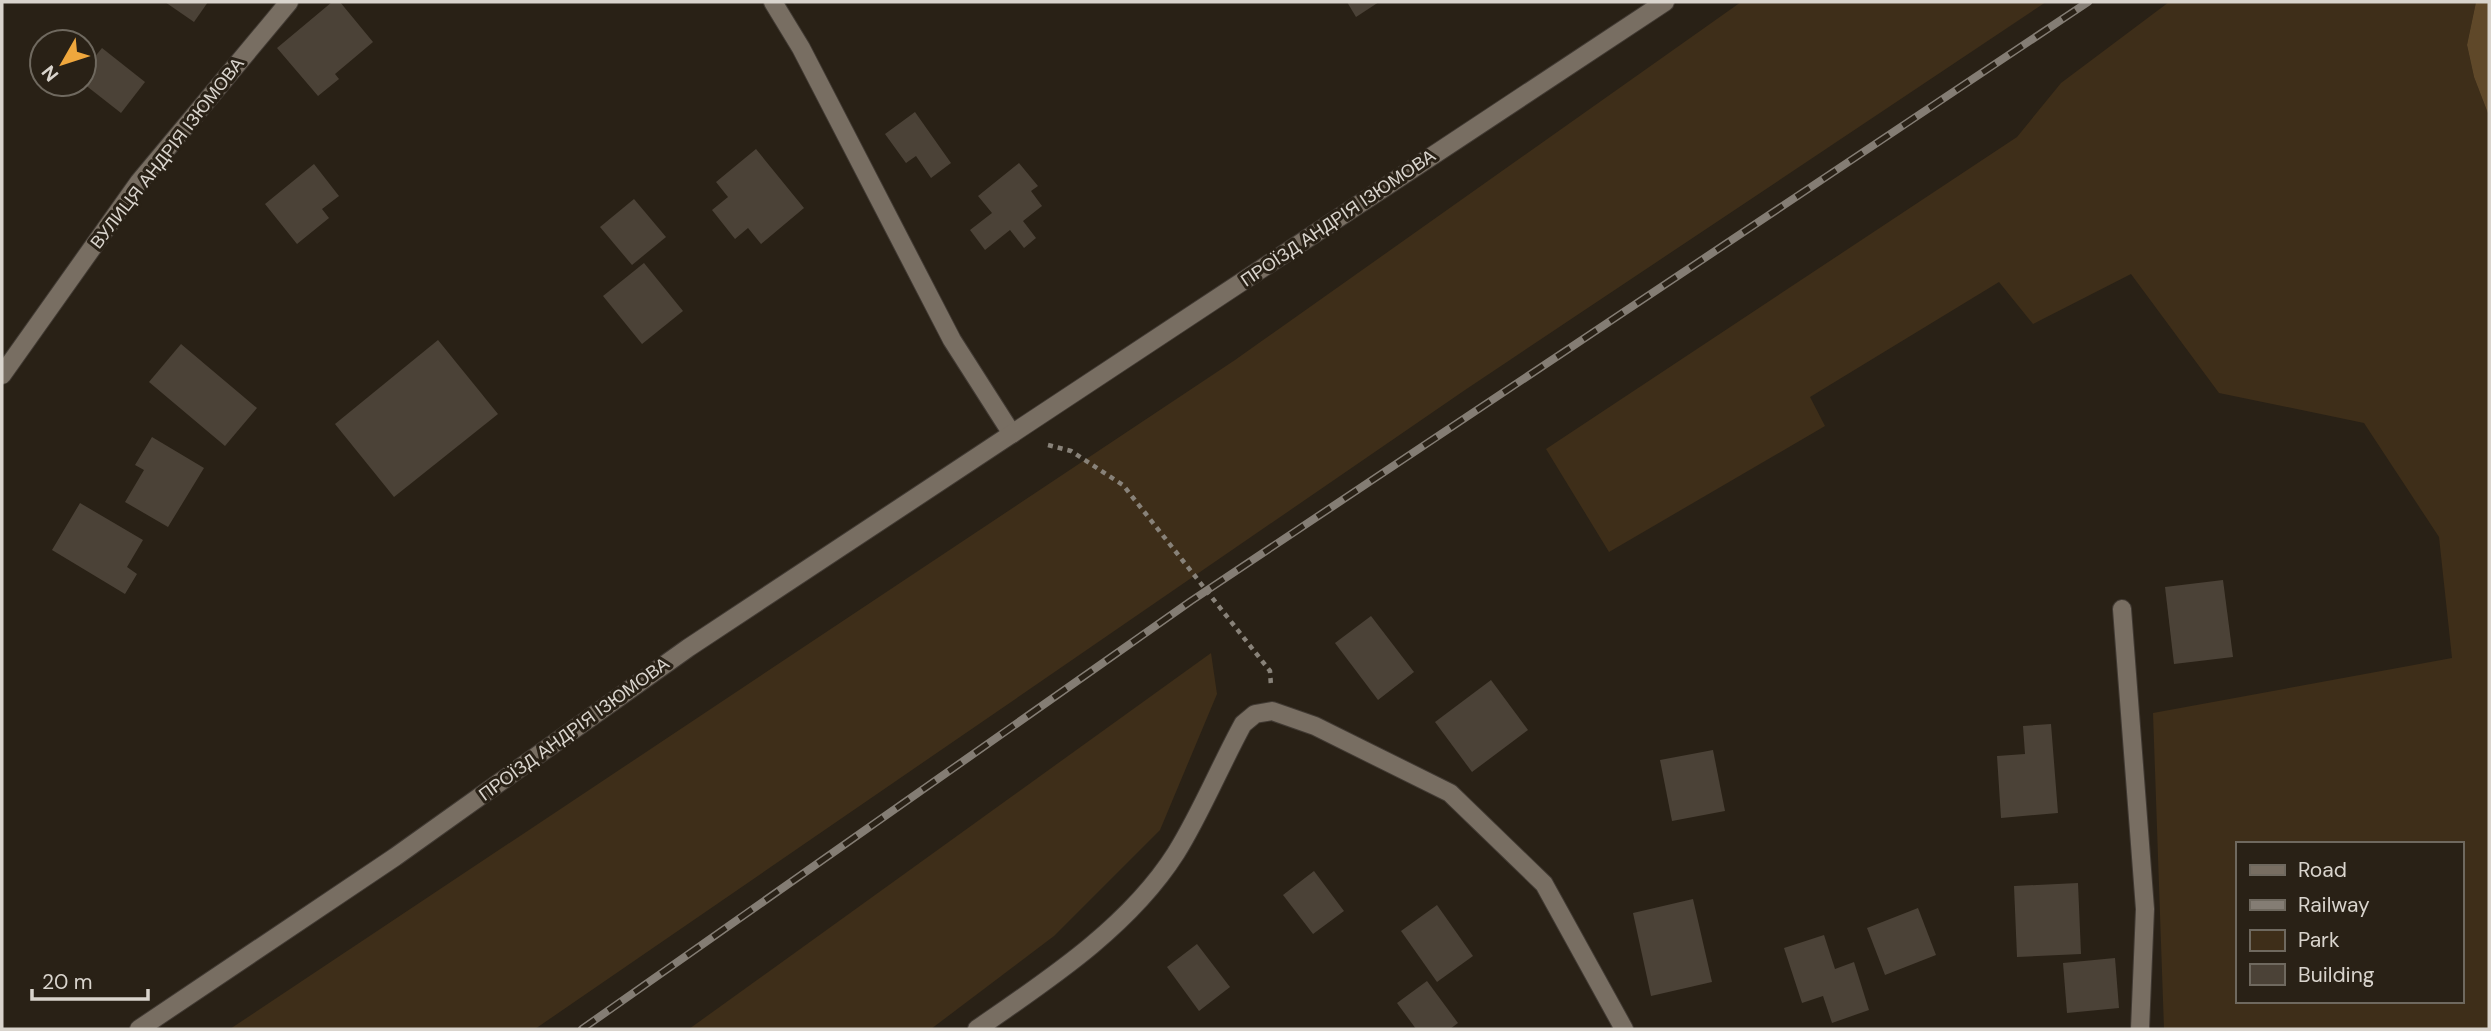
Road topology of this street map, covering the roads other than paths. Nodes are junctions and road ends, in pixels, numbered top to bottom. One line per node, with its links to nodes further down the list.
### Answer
1 (289, 2): 4 (street, ВУЛИЦЯ АНДРІЯ ІЗЮМОВА)
2 (773, 2): 5 (street)
3 (1665, 2): 5 (street, ПРОЇЗД АНДРІЯ ІЗЮМОВА)
4 (2, 375)
5 (1012, 435): 7 (street, ПРОЇЗД АНДРІЯ ІЗЮМОВА)
6 (2122, 609): 10 (street)
7 (139, 1029)
8 (977, 1029): 9 (street)
9 (1624, 1029)
10 (2140, 1029)

